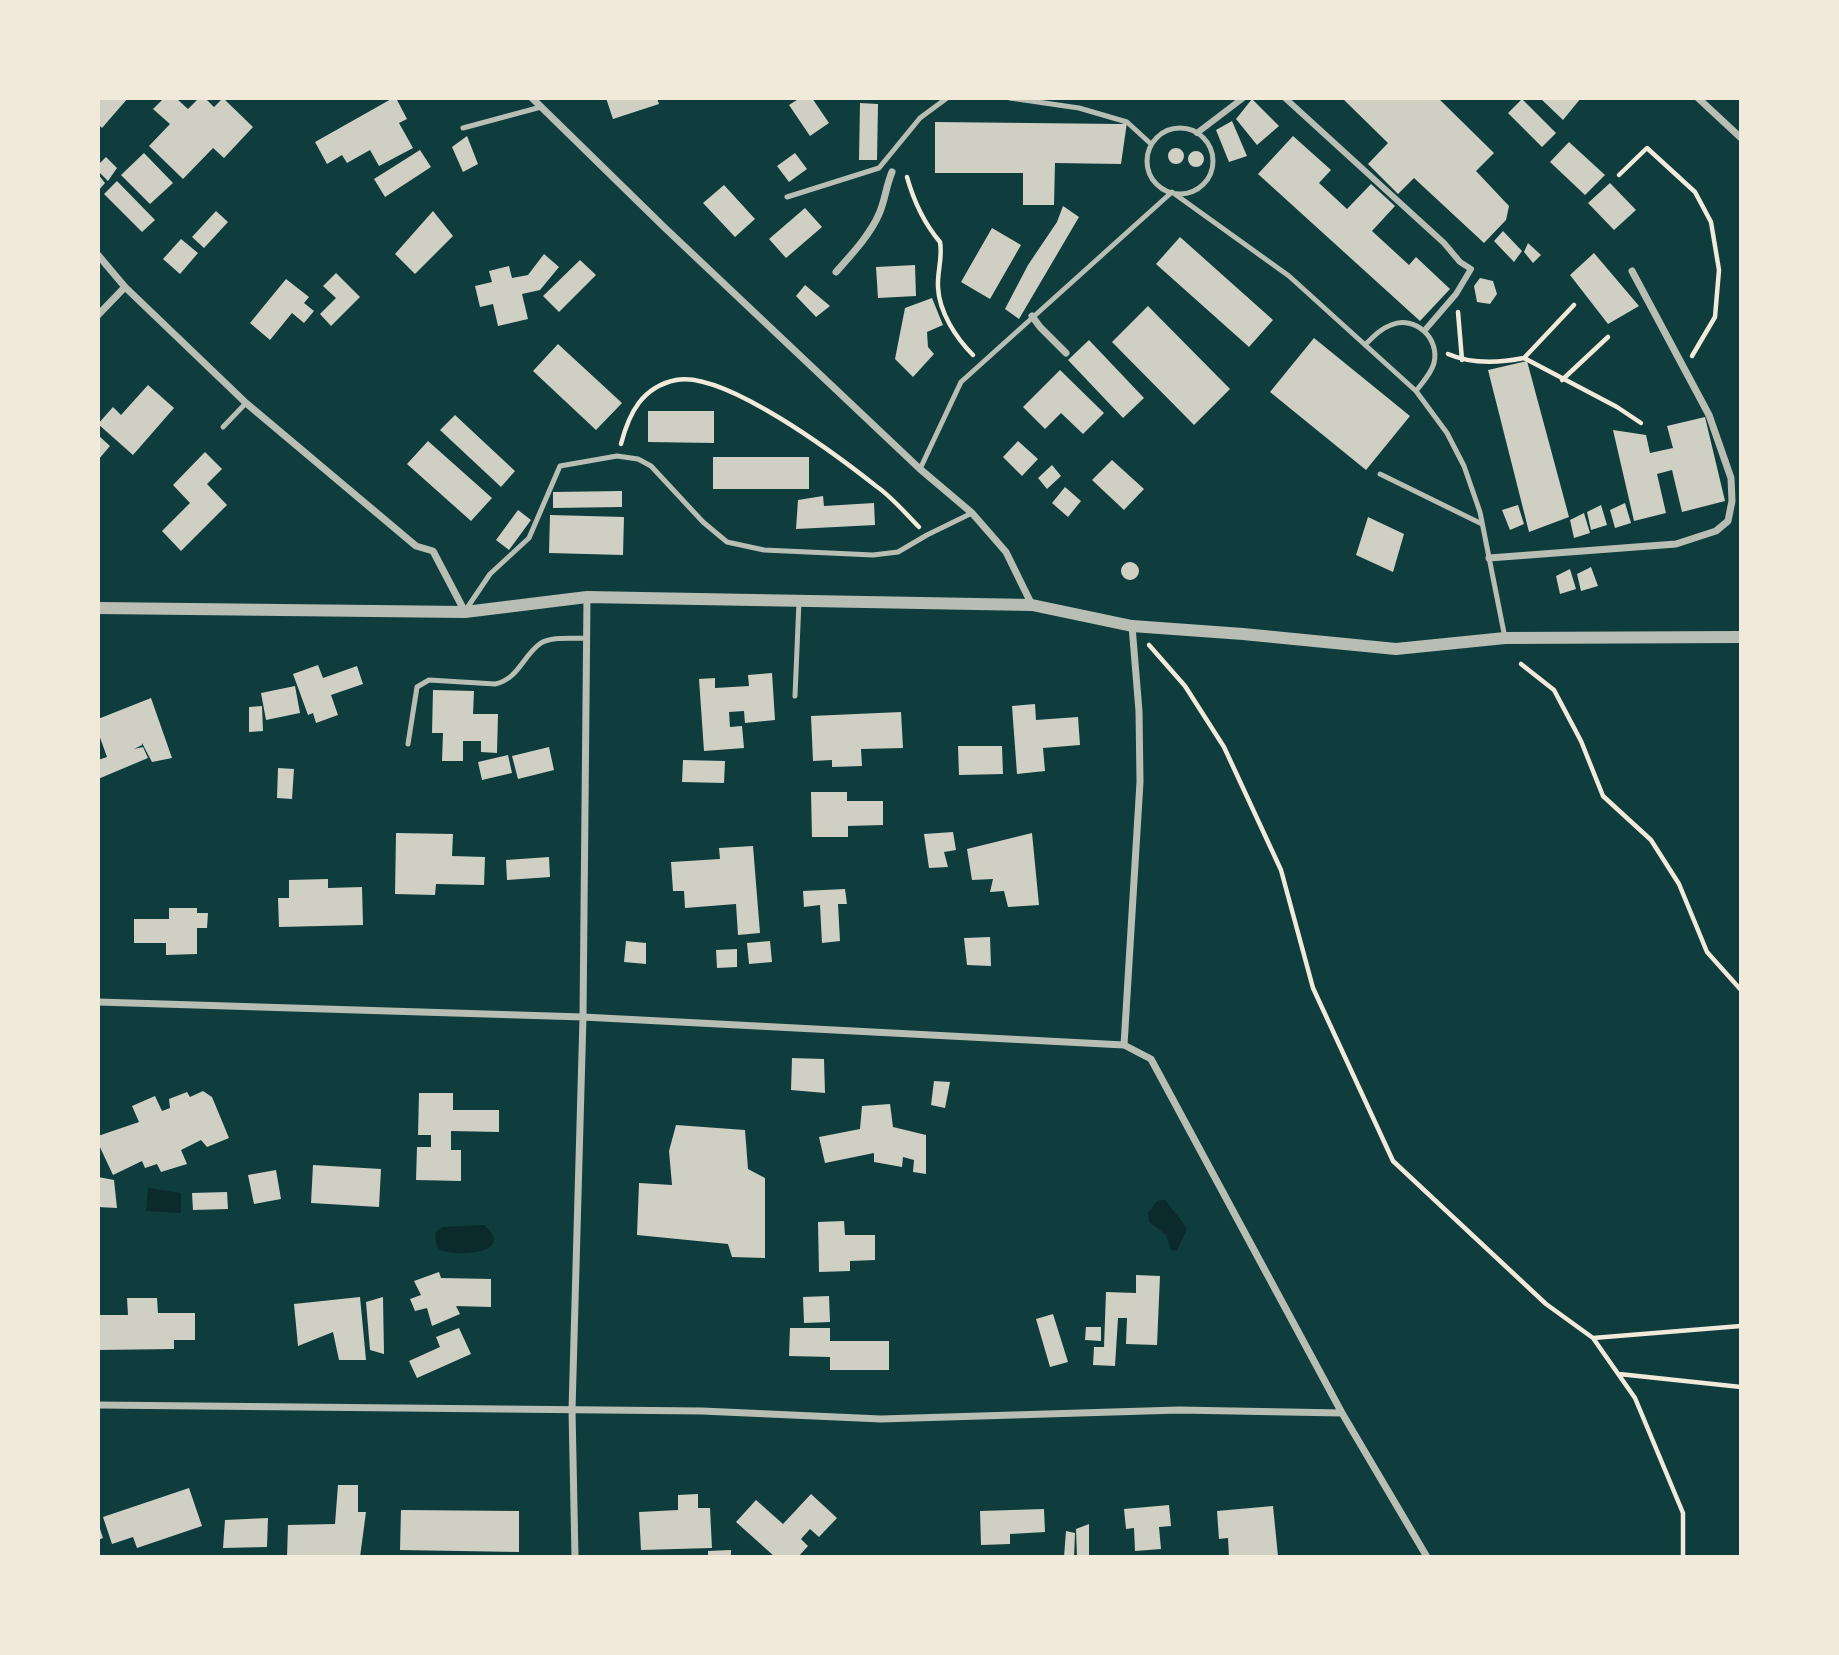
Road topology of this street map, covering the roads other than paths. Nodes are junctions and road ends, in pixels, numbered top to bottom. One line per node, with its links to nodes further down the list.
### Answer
1 (531, 98): 7 (street)
2 (947, 98): 14 (lane)
3 (1010, 98): 11 (lane)
4 (1243, 98): 9 (street)
5 (1285, 98): 21 (street)
6 (1698, 98): 10 (street)
7 (541, 107): 8 (lane); 27 (street)
8 (463, 128)
9 (1197, 133): 11 (lane); 13 (lane)
10 (1741, 138)
11 (1151, 144): 13 (lane)
12 (892, 172): 17 (street)
13 (1172, 192): 20 (lane); 22 (lane)
14 (787, 197)
15 (98, 255): 18 (street)
16 (1632, 271): 31 (street)
17 (836, 272)
18 (125, 287): 19 (street); 25 (street)
19 (98, 315)
20 (1032, 316): 23 (street); 27 (lane)
21 (1425, 330): 22 (lane); 24 (lane)
22 (1365, 345): 24 (lane)
23 (1066, 353)
24 (1416, 391): 30 (lane)
25 (247, 403): 26 (lane); 36 (street)
26 (223, 427)
27 (920, 469): 29 (street)
28 (1380, 474): 30 (lane)
29 (972, 513): 34 (street); 36 (lane)
30 (1482, 524): 31 (lane)
31 (1489, 558): 40 (lane)
32 (587, 597): 33 (street); 36 (street); 39 (street)
33 (799, 601): 34 (street); 41 (lane)
34 (1032, 605): 37 (street)
35 (98, 608): 36 (street)
36 (465, 612)
37 (1132, 626): 40 (street); 45 (street)
38 (1741, 637): 40 (street)
39 (586, 638): 42 (lane); 44 (street)
40 (1504, 638)
41 (795, 695)
42 (408, 744)
43 (98, 1002): 44 (street)
44 (583, 1017): 45 (street); 47 (street)
45 (1125, 1045): 48 (street)
46 (98, 1405): 47 (street)
47 (572, 1410): 48 (street); 49 (street)
48 (1342, 1413): 50 (street)
49 (575, 1557)
50 (1427, 1557)

